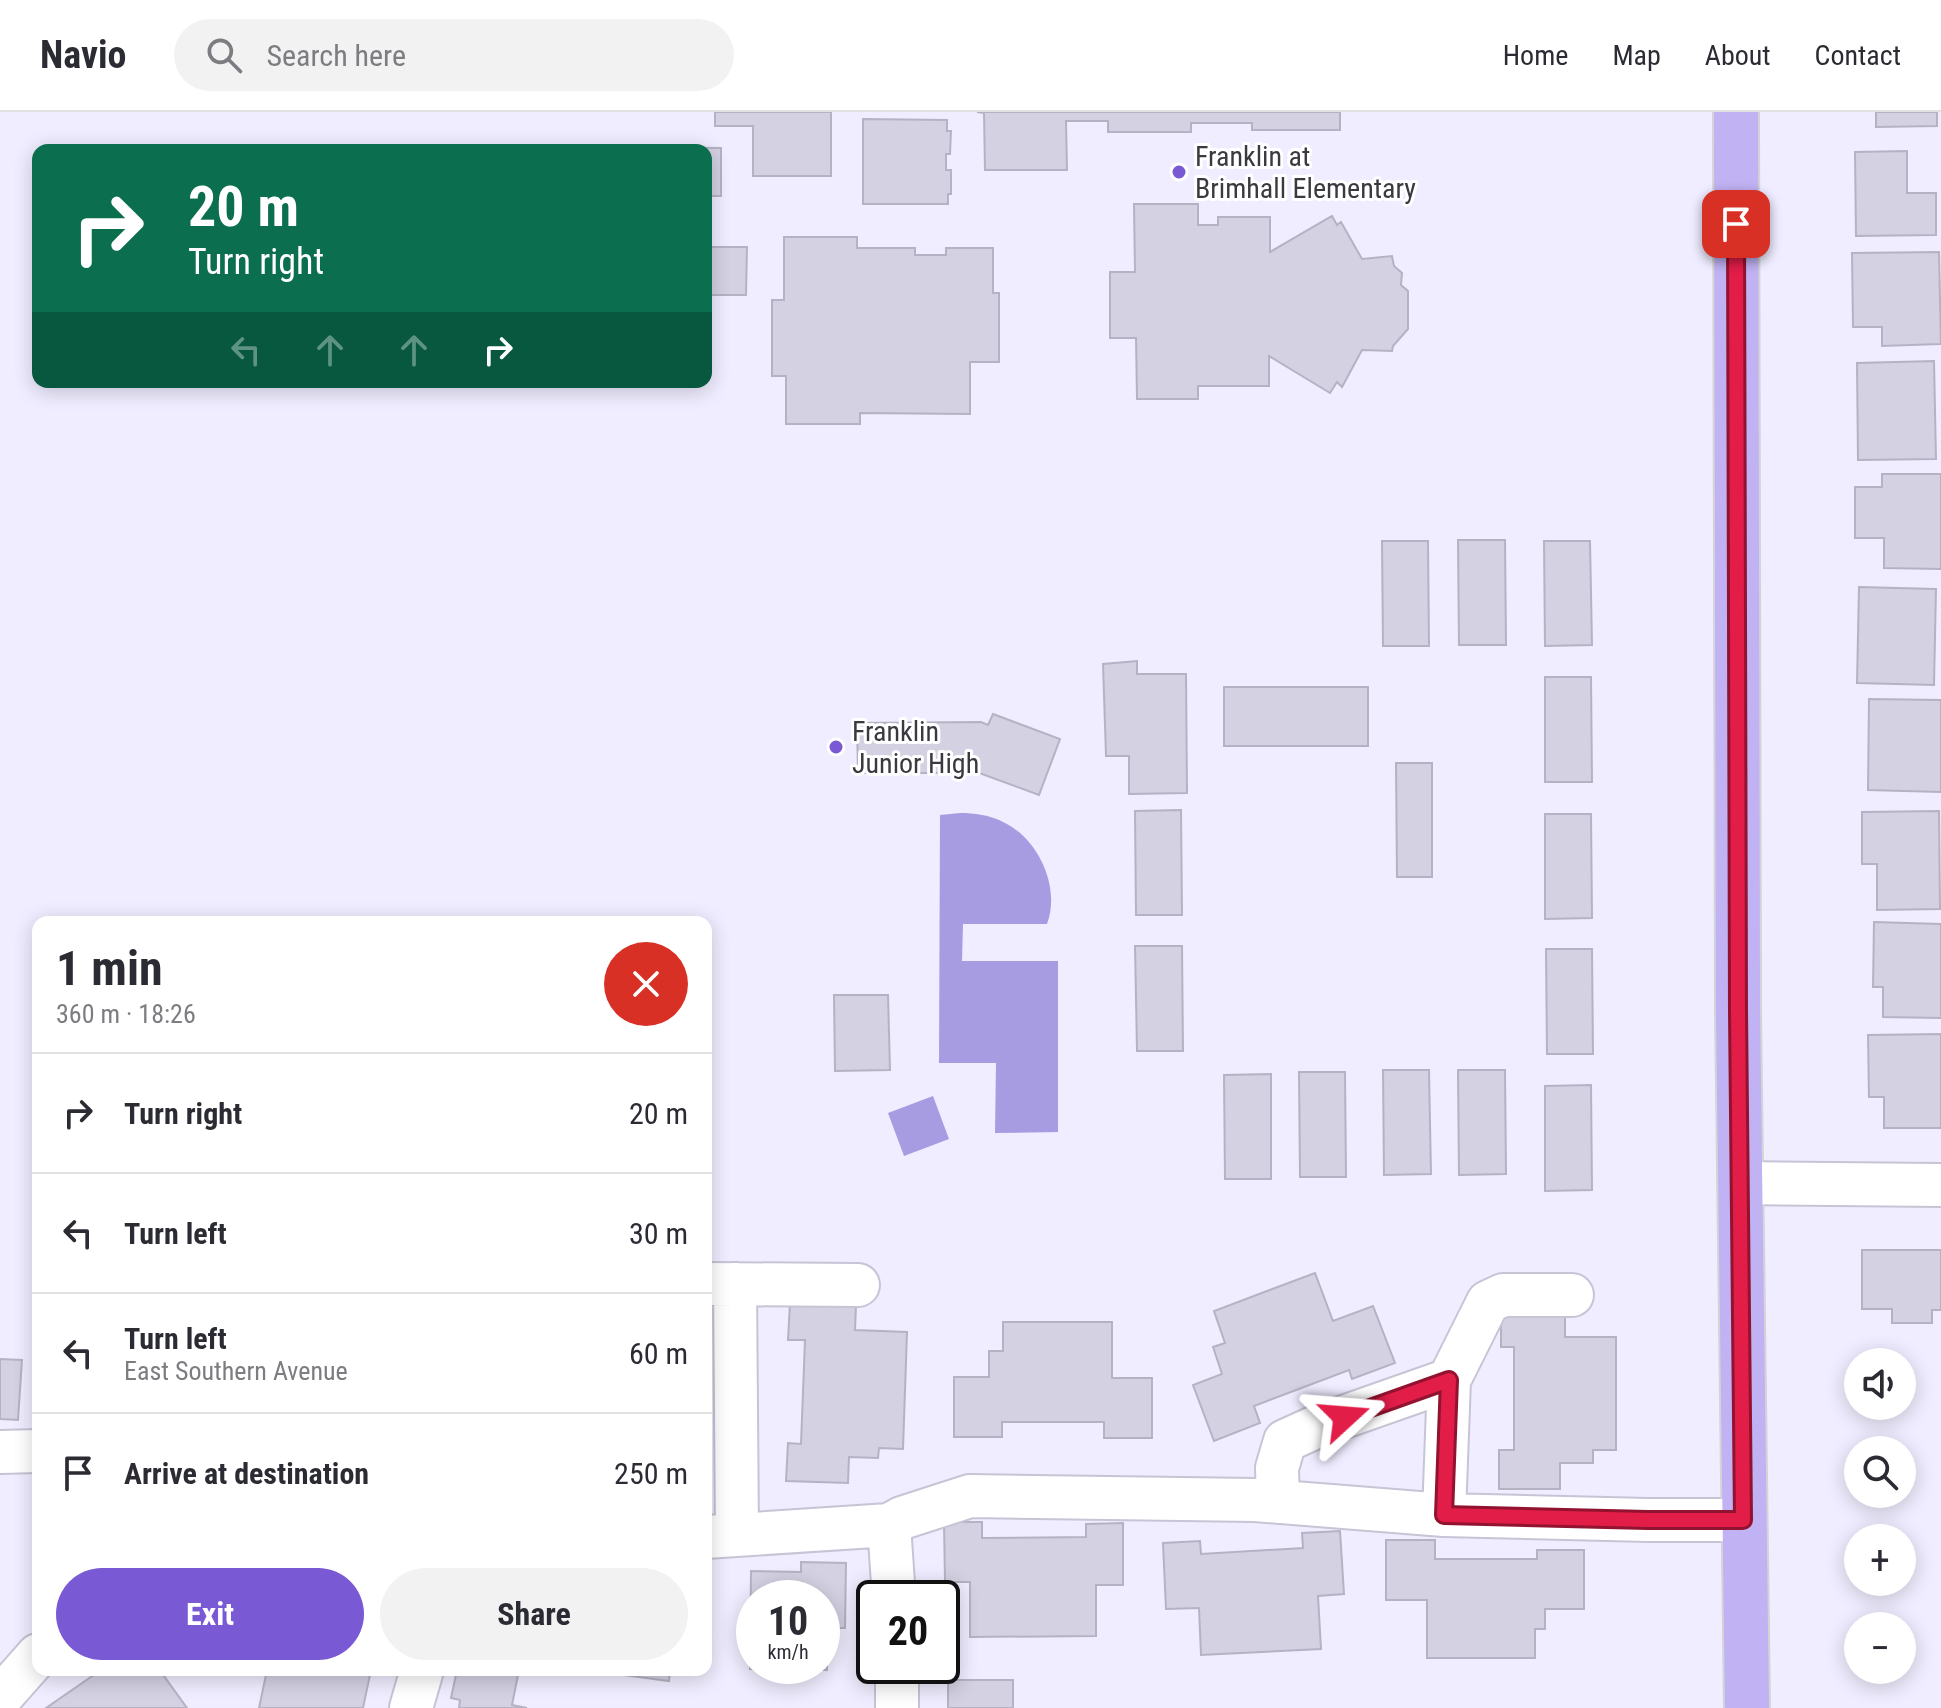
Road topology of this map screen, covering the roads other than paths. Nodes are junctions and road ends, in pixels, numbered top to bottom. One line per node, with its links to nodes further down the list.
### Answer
1 (1736, 112): 2 (main road)
2 (1740, 1183): 3 (street); 12 (main road)
3 (1941, 1185)
4 (720, 1284): 5 (street); 14 (street)
5 (858, 1285)
6 (1572, 1295): 7 (street)
7 (1449, 1380): 10 (street); 11 (street)
8 (32, 1451): 9 (street)
9 (0, 1452)
10 (1278, 1502): 11 (street); 13 (street)
11 (1444, 1515): 12 (street)
12 (1743, 1520): 22 (main road)
13 (889, 1525): 14 (street); 15 (street)
14 (721, 1536)
15 (893, 1580)
16 (32, 1662): 19 (street)
17 (420, 1676): 20 (street)
18 (897, 1684): 21 (street)
19 (0, 1698)
20 (411, 1708)
21 (897, 1708)
22 (1747, 1708)

